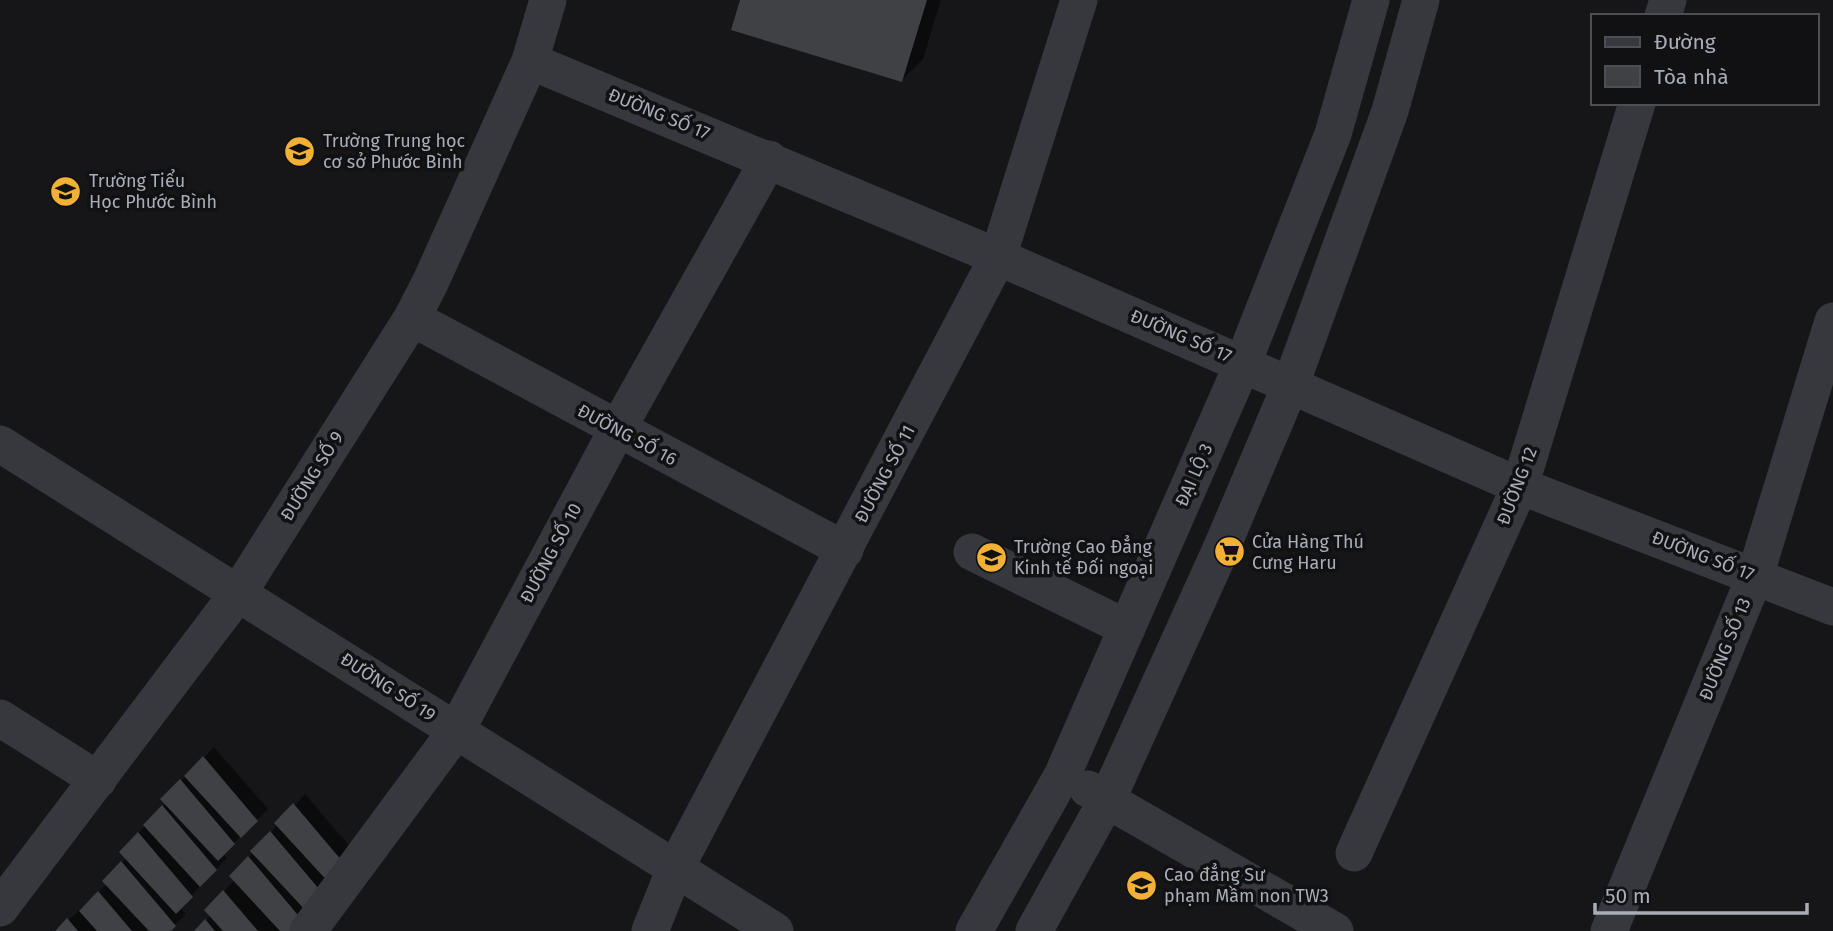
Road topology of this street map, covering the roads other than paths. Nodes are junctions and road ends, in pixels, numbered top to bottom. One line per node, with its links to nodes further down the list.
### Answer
1 (548, 0): 5 (street, ĐƯỜNG SỐ 9)
2 (1079, 0): 8 (street, ĐƯỜNG SỐ 11)
3 (1371, 0): 11 (street, ĐẠI LỘ 3)
4 (1421, 0): 12 (street)
5 (530, 61): 7 (street, ĐƯỜNG SỐ 17); 9 (street, ĐƯỜNG SỐ 9)
6 (1636, 105): 15 (street, ĐƯỜNG 12)
7 (769, 159): 8 (street, ĐƯỜNG SỐ 17); 13 (street, ĐƯỜNG SỐ 10)
8 (998, 257): 11 (street, ĐƯỜNG SỐ 17); 16 (street, ĐƯỜNG SỐ 11)
9 (411, 318): 13 (street, ĐƯỜNG SỐ 16); 19 (street, ĐƯỜNG SỐ 9)
10 (1833, 321): 18 (street, ĐƯỜNG SỐ 13)
11 (1243, 363): 12 (street, ĐƯỜNG SỐ 17); 21 (street, ĐẠI LỘ 3)
12 (1291, 384): 15 (street, ĐƯỜNG SỐ 17); 26 (street)
13 (617, 430): 16 (street, ĐƯỜNG SỐ 16); 23 (street, ĐƯỜNG SỐ 10)
14 (0, 444): 19 (street, ĐƯỜNG SỐ 19)
15 (1520, 486): 18 (street, ĐƯỜNG SỐ 17); 27 (street, ĐƯỜNG 12)
16 (845, 550): 28 (street, ĐƯỜNG SỐ 11)
17 (972, 552): 21 (street)
18 (1755, 576): 20 (street, ĐƯỜNG SỐ 17); 36 (street, ĐƯỜNG SỐ 13)
19 (239, 592): 23 (street, ĐƯỜNG SỐ 19); 25 (street, ĐƯỜNG SỐ 9)
20 (1833, 607)
21 (1127, 628): 24 (street, ĐẠI LỘ 3)
22 (0, 718): 25 (street)
23 (456, 731): 28 (street, ĐƯỜNG SỐ 19); 30 (street, ĐƯỜNG SỐ 10)
24 (1062, 776): 26 (street); 33 (street, ĐẠI LỘ 3)
25 (98, 780): 29 (street, ĐƯỜNG SỐ 9)
26 (1108, 798): 34 (street); 35 (street)
27 (1354, 853)
28 (675, 869): 31 (street, ĐƯỜNG SỐ 11); 32 (street, ĐƯỜNG SỐ 19)
29 (0, 908)
30 (309, 931)
31 (650, 931)
32 (775, 931)
33 (974, 931)
34 (1034, 931)
35 (1335, 931)
36 (1609, 931)

